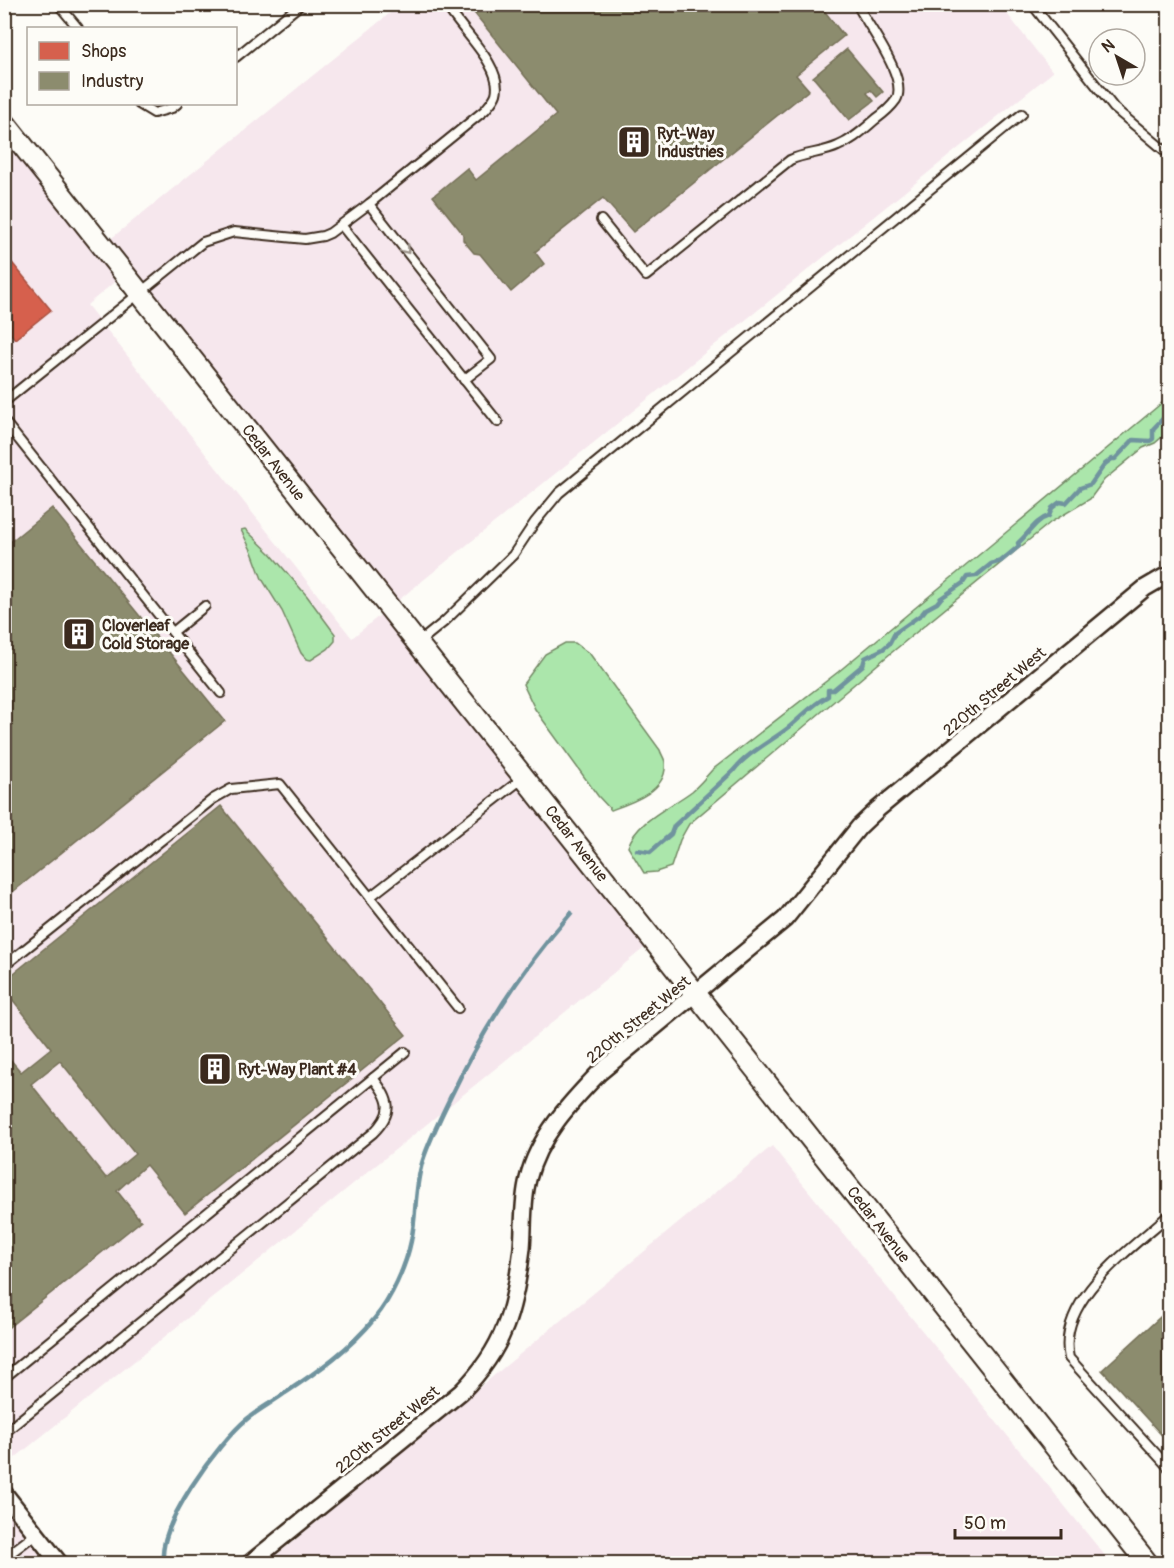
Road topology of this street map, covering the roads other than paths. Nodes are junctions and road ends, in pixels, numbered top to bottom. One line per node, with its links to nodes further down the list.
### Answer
1 (58, 4): 6 (lane)
2 (300, 4): 7 (lane)
3 (446, 4): 13 (lane)
4 (857, 4): 14 (lane)
5 (1032, 4): 12 (lane)
6 (77, 27)
7 (237, 56)
8 (141, 105): 9 (lane)
9 (176, 105)
10 (1022, 114): 24 (lane)
11 (4, 122): 16 (main road, Cedar Avenue)
12 (1170, 155)
13 (369, 204): 15 (lane); 17 (lane, one-way to 17)
14 (601, 220)
15 (342, 226): 16 (lane); 17 (lane)
16 (141, 293): 18 (lane); 24 (main road, Cedar Avenue)
17 (464, 380): 20 (lane)
18 (4, 402)
19 (4, 421): 23 (lane)
20 (498, 422)
21 (1170, 576): 29 (street, 220th Street West)
22 (206, 606): 23 (lane)
23 (173, 632): 25 (lane)
24 (418, 644): 26 (main road, Cedar Avenue)
25 (221, 693)
26 (524, 777): 27 (lane); 29 (main road, Cedar Avenue)
27 (370, 897): 28 (lane); 30 (lane)
28 (4, 966)
29 (697, 994): 41 (street, 220th Street West); 42 (main road, Cedar Avenue)
30 (459, 1008)
31 (405, 1052): 32 (lane)
32 (373, 1078): 34 (lane); 35 (lane)
33 (1170, 1214): 36 (lane)
34 (4, 1378)
35 (4, 1433)
36 (1170, 1468)
37 (4, 1493): 38 (street)
38 (36, 1533): 39 (lane); 40 (street)
39 (4, 1558)
40 (60, 1563)
41 (249, 1563)
42 (1148, 1563)

